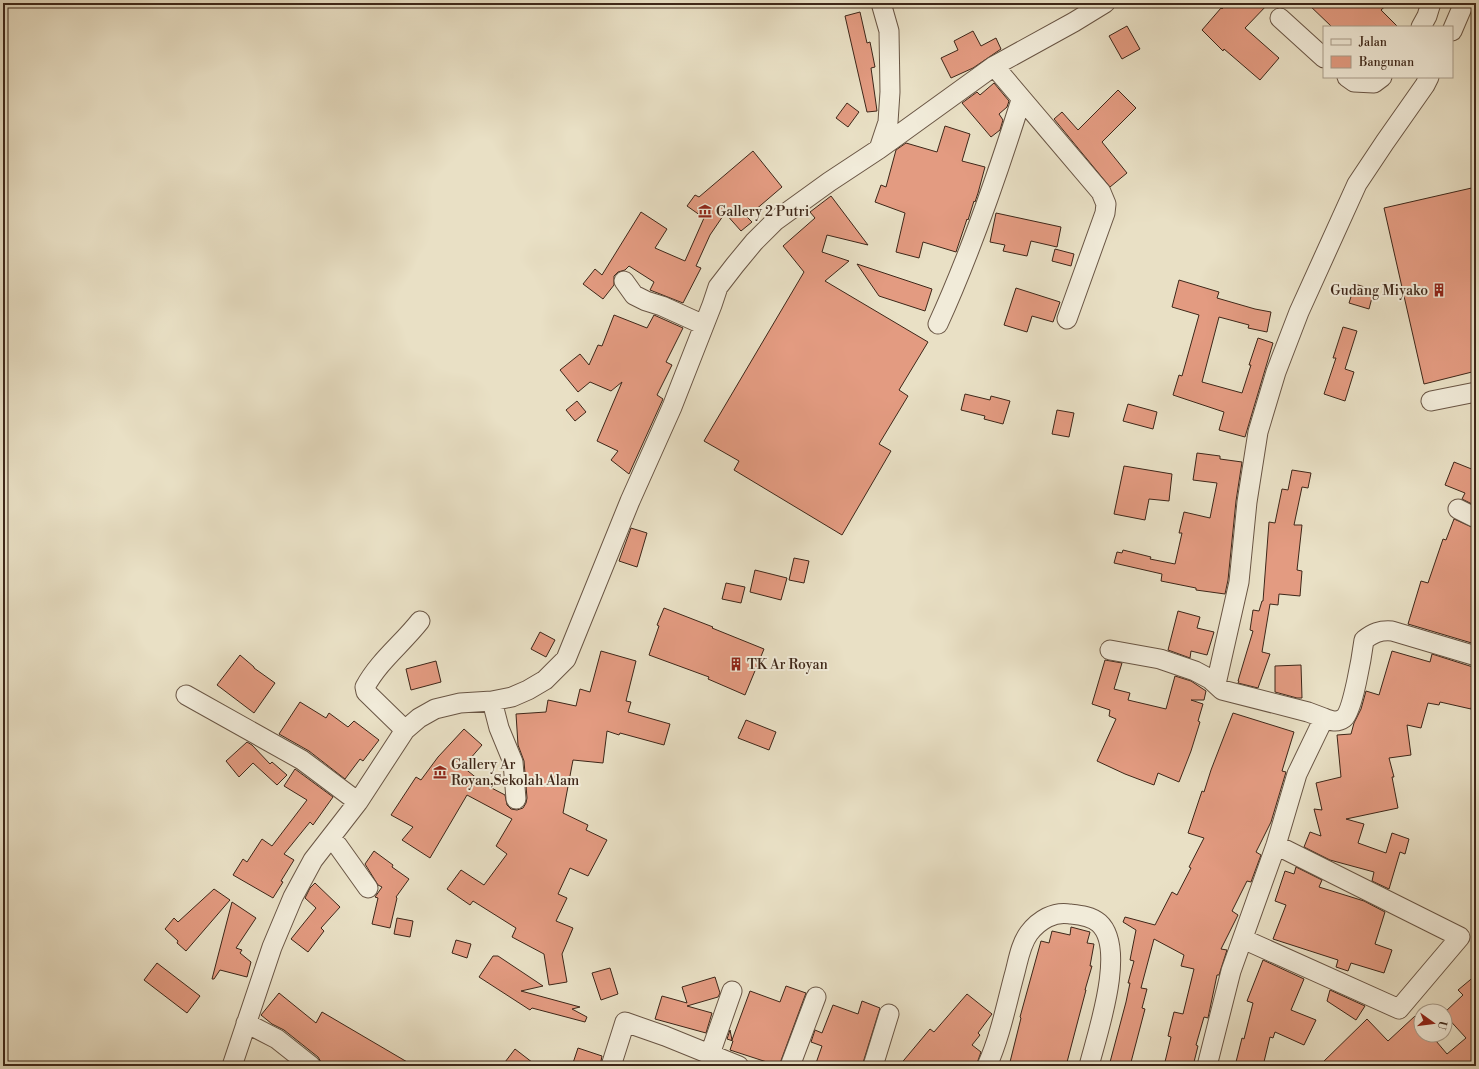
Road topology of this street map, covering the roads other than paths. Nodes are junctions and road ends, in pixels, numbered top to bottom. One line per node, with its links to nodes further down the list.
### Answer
1 (881, 3): 14 (street)
2 (1105, 3): 9 (street)
3 (1431, 3): 6 (street)
4 (1464, 3): 7 (street)
5 (1280, 18): 8 (street)
6 (1422, 26)
7 (1453, 29)
8 (1323, 57)
9 (994, 66): 13 (street); 14 (street)
10 (1348, 78): 11 (street)
11 (1381, 78)
12 (1428, 78): 26 (street)
13 (1021, 100): 16 (street); 17 (street)
14 (879, 149): 18 (street)
15 (624, 280): 18 (street)
16 (1067, 319)
17 (938, 324)
18 (704, 325): 28 (street)
19 (1476, 392): 20 (street)
20 (1431, 401)
21 (1458, 509): 22 (street)
22 (1476, 518)
23 (420, 621): 30 (street)
24 (1110, 650): 26 (street)
25 (1476, 656): 29 (street)
26 (1216, 684): 29 (street)
27 (186, 695): 32 (street)
28 (492, 701): 30 (street); 31 (street)
29 (1324, 718): 34 (street)
30 (405, 730): 32 (street)
31 (516, 799)
32 (358, 802): 33 (street)
33 (330, 838): 35 (street); 40 (street)
34 (1276, 845): 36 (street); 36 (street)
35 (368, 888)
36 (1243, 939): 50 (street)
37 (732, 991): 41 (street)
38 (816, 997): 46 (street)
39 (889, 1014): 47 (street)
40 (246, 1023): 42 (street); 43 (street)
41 (710, 1054): 44 (street); 45 (street)
42 (232, 1066)
43 (311, 1066)
44 (611, 1066)
45 (739, 1066)
46 (790, 1066)
47 (873, 1066)
48 (987, 1066): 49 (street)
49 (1089, 1066)
50 (1208, 1066)

